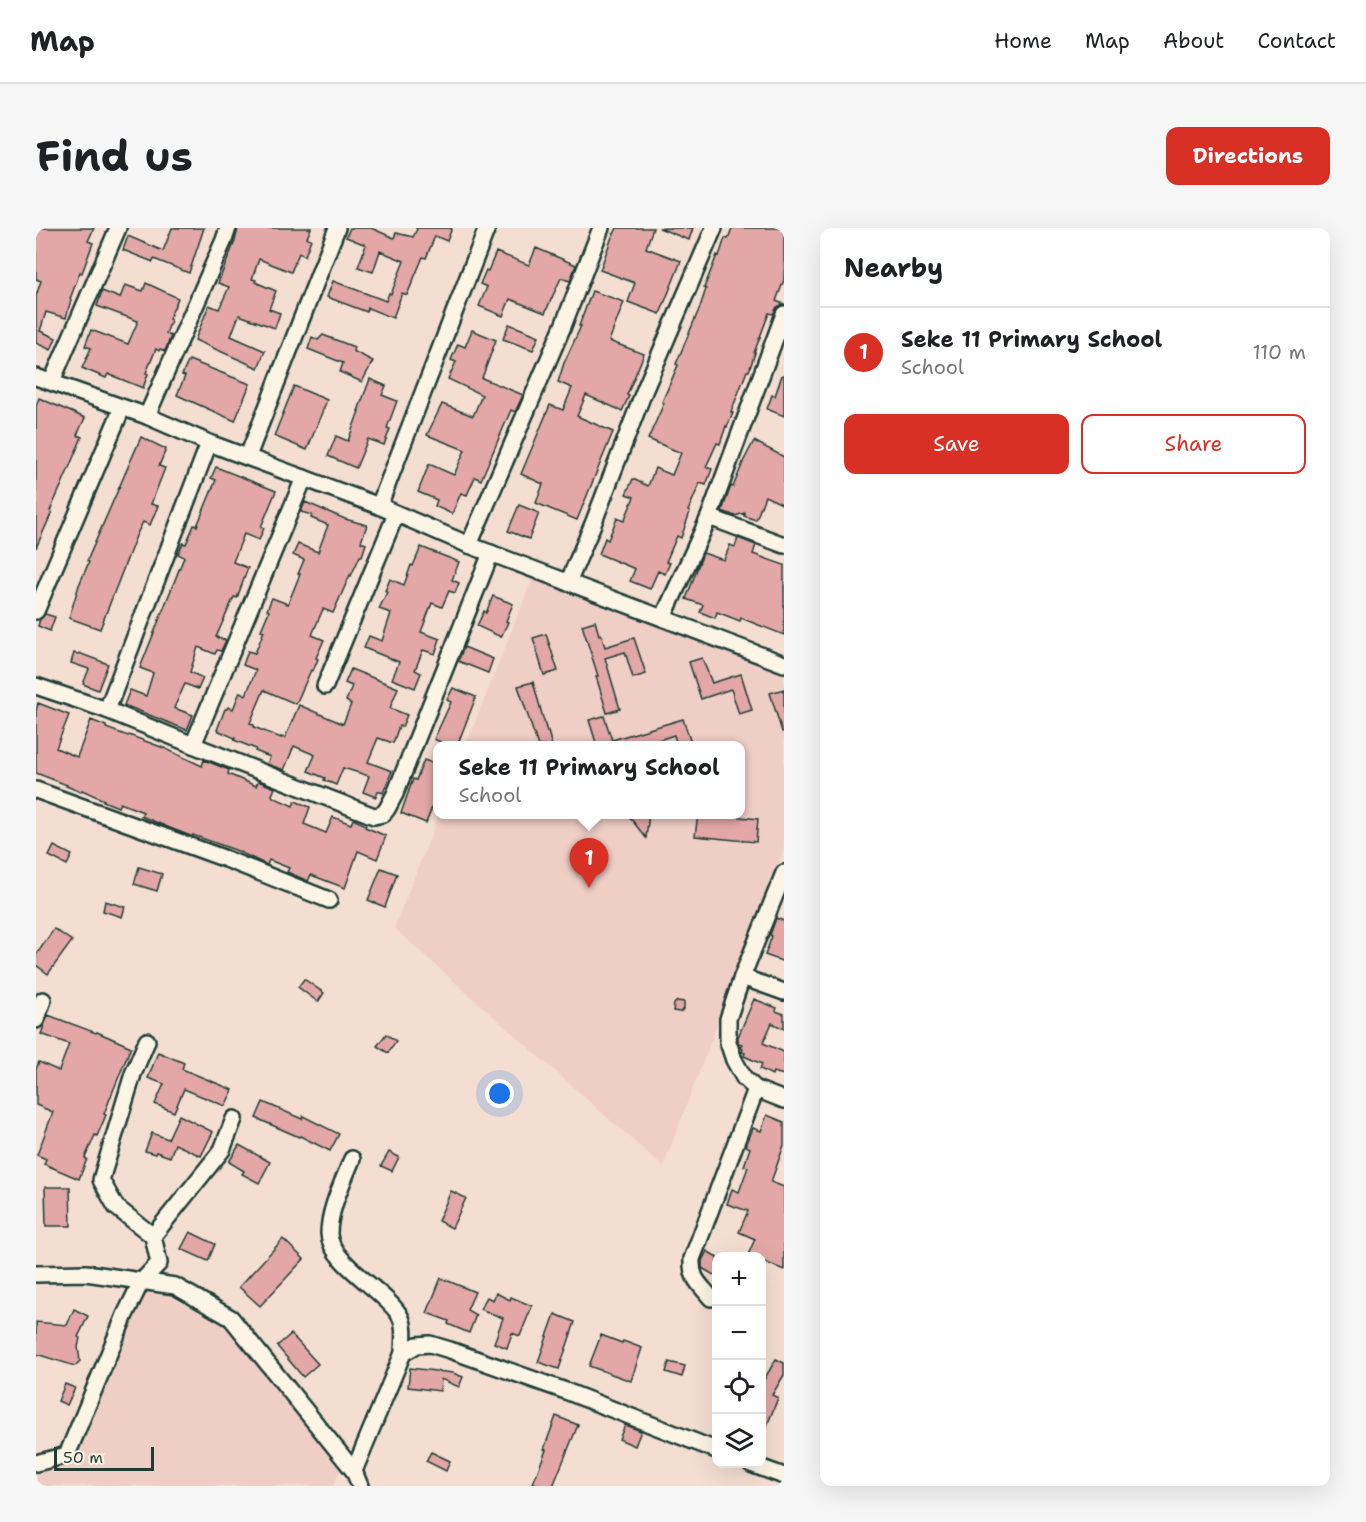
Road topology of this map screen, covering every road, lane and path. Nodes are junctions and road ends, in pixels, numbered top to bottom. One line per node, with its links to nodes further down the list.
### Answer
1 (118, 228): 9 (street)
2 (228, 228): 11 (street)
3 (337, 228): 13 (street)
4 (487, 228): 15 (street)
5 (601, 228): 19 (street)
6 (714, 228): 21 (street)
7 (784, 314): 17 (street)
8 (36, 376): 9 (street)
9 (52, 381): 10 (street)
10 (122, 408): 11 (street); 22 (street)
11 (147, 416): 12 (street)
12 (209, 443): 13 (street); 27 (street)
13 (248, 456): 14 (street)
14 (304, 478): 15 (street); 28 (street)
15 (379, 507): 16 (street)
16 (396, 514): 19 (street); 26 (street)
17 (709, 517): 18 (street); 23 (street)
18 (784, 545)
19 (469, 546): 20 (street)
20 (491, 553): 21 (street); 28 (street)
21 (568, 583): 23 (street)
22 (36, 610)
23 (663, 618): 24 (street)
24 (784, 664)
25 (36, 686): 27 (street)
26 (325, 686)
27 (107, 710): 28 (street)
28 (193, 745)
29 (36, 790): 31 (street)
30 (783, 879): 32 (street)
31 (329, 900)
32 (742, 977): 33 (street); 37 (street)
33 (784, 992)
34 (44, 1000): 35 (street)
35 (36, 1020)
36 (147, 1041): 41 (street)
37 (756, 1089): 38 (street); 44 (street)
38 (784, 1100)
39 (234, 1119): 41 (street)
40 (352, 1159): 45 (street)
41 (153, 1236): 43 (street)
42 (36, 1274): 43 (street)
43 (141, 1282): 47 (street); 49 (street)
44 (711, 1298)
45 (403, 1353): 46 (street); 49 (street)
46 (712, 1448)
47 (36, 1463)
48 (762, 1468): 50 (street)
49 (354, 1471): 51 (street)
50 (784, 1476)
51 (360, 1486)

